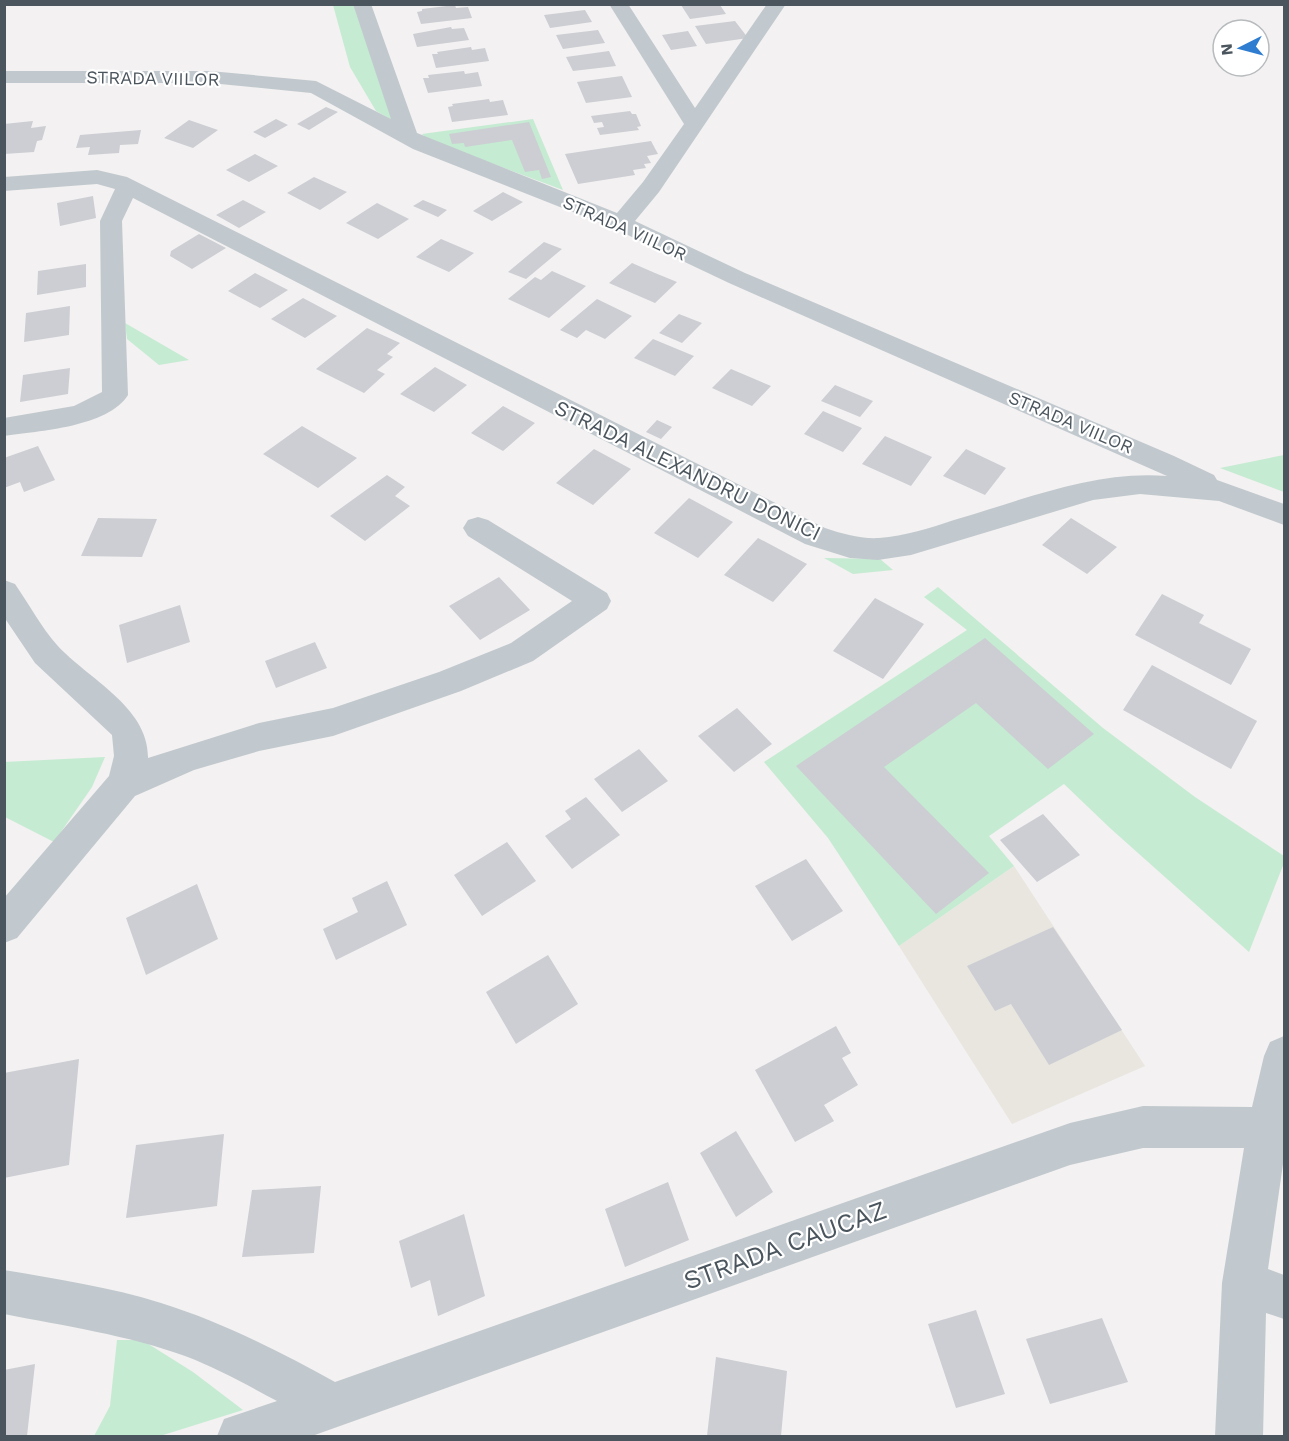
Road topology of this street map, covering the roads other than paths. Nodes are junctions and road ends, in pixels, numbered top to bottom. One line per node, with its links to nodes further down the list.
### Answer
1 (362, 4): 6 (street)
2 (618, 4): 5 (street)
3 (777, 4): 5 (street)
4 (4, 77): 6 (street, STRADA VIILOR)
5 (695, 124): 9 (street)
6 (407, 136): 9 (street, STRADA VIILOR)
7 (4, 184): 8 (street, STRADA ALEXANDRU DONICI)
8 (127, 188): 10 (street); 11 (street, STRADA ALEXANDRU DONICI)
9 (621, 223): 11 (street, STRADA VIILOR)
10 (4, 427)
11 (1222, 491): 12 (street, STRADA ALEXANDRU DONICI)
12 (1284, 515)
13 (478, 528): 15 (street)
14 (4, 592): 15 (street)
15 (123, 785): 16 (street)
16 (4, 926)
17 (1284, 1056): 18 (street)
18 (1268, 1128): 19 (street); 22 (street, STRADA CAUCAZ)
19 (1244, 1283): 21 (street); 24 (street)
20 (4, 1292): 22 (street)
21 (1284, 1297)
22 (333, 1406): 23 (street, STRADA CAUCAZ)
23 (241, 1437)
24 (1239, 1437)

